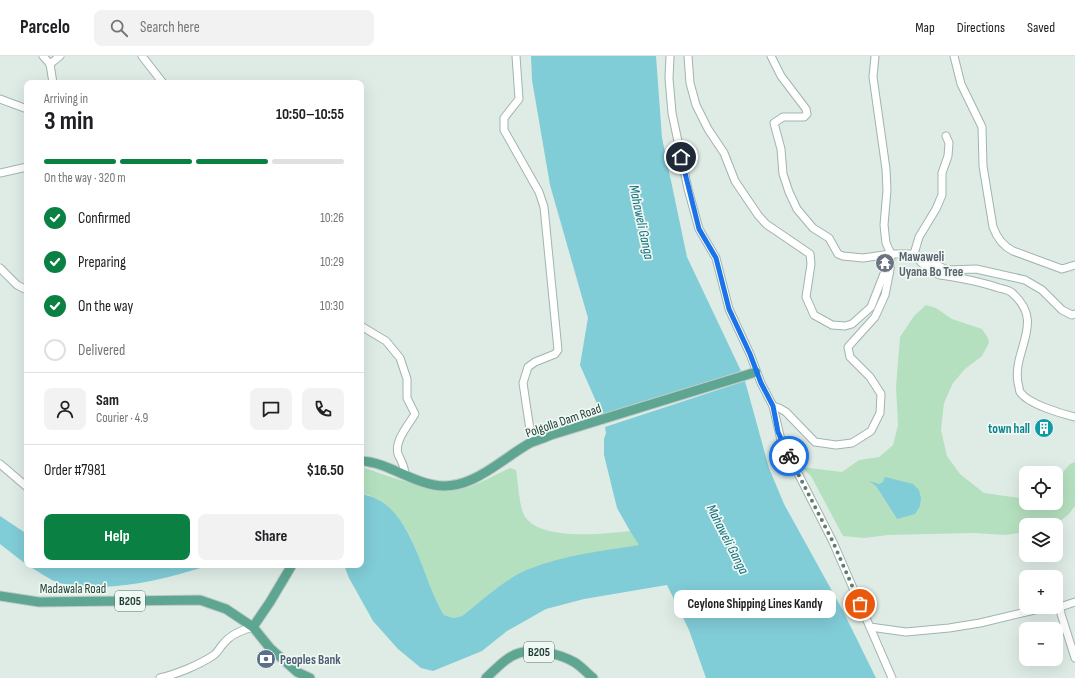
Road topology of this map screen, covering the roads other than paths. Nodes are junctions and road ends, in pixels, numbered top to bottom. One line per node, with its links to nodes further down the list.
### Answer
1 (43, 56): 10 (street)
2 (60, 56): 10 (street)
3 (142, 56): 12 (street)
4 (516, 56): 28 (street)
5 (670, 56): 25 (street)
6 (688, 56): 18 (street)
7 (772, 56): 18 (street)
8 (875, 56): 18 (street)
9 (954, 56): 20 (street)
10 (50, 64): 11 (street)
11 (53, 80)
12 (160, 80)
13 (0, 99): 14 (street)
14 (24, 108)
15 (946, 136): 19 (street)
16 (24, 168): 17 (street)
17 (0, 173)
18 (891, 254): 19 (street); 26 (street)
19 (914, 254): 23 (street); 27 (street)
20 (1075, 265)
21 (0, 268): 22 (street)
22 (24, 288)
23 (1075, 314)
24 (364, 328): 31 (street)
25 (756, 372): 26 (street); 28 (main road, Polgolla Dam Road)
26 (773, 406): 40 (street)
27 (1075, 417)
28 (532, 442): 31 (main road, Polgolla Dam Road)
29 (364, 461): 31 (main road, Polgolla Dam Road)
30 (0, 464): 32 (street)
31 (405, 475)
32 (24, 484)
33 (290, 568): 39 (main road)
34 (0, 596): 39 (main road, Madawala Road / B205)
35 (1075, 602): 36 (street)
36 (1063, 606)
37 (1019, 614): 40 (street)
38 (1061, 614): 41 (street)
39 (253, 627): 42 (street); 43 (main road, Madawala Road / B205)
40 (870, 627): 46 (street)
41 (1075, 658)
42 (160, 678)
43 (310, 678)
44 (486, 678): 45 (main road, B205)
45 (593, 678)
46 (892, 678)

